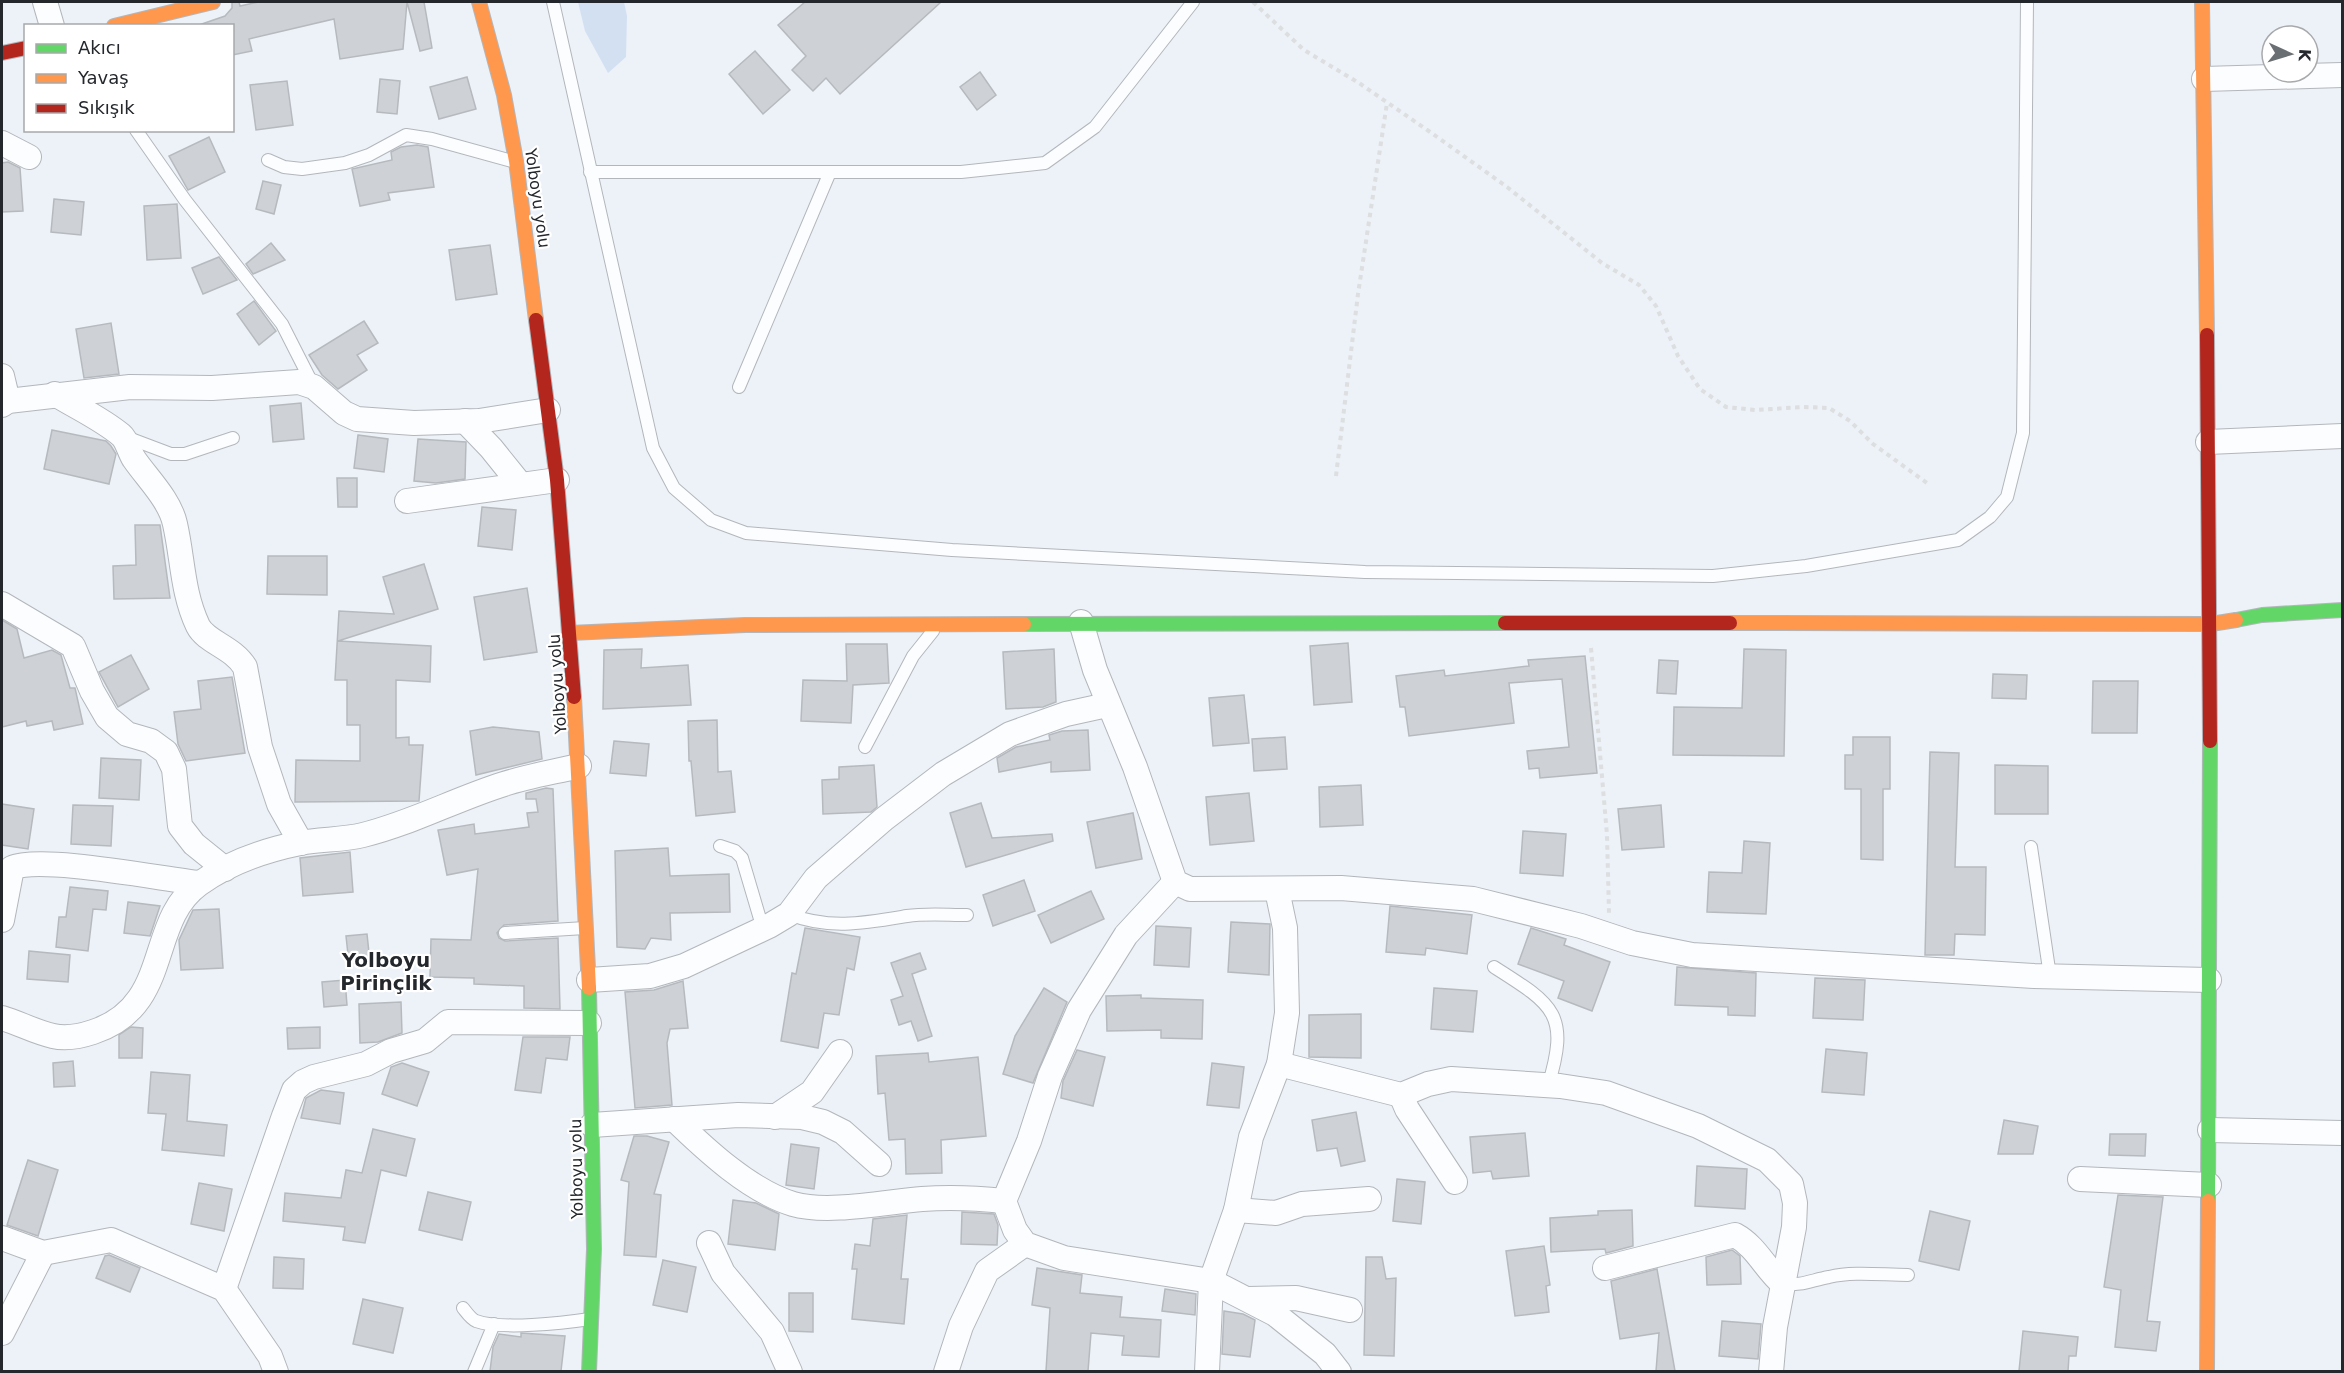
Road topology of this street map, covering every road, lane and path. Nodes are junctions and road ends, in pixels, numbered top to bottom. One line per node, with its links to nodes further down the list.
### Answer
1 (45, 2): 9 (street)
2 (213, 2): 10 (street)
3 (479, 2): 20 (street, Yolboyu yolu)
4 (554, 2): 21 (lane)
5 (1193, 2): 22 (lane)
6 (1253, 2): 15 (path)
7 (2027, 2): 21 (lane)
8 (2202, 2): 14 (street)
9 (51, 24)
10 (122, 24)
11 (24, 48): 12 (street)
12 (2, 53)
13 (2343, 75): 14 (street)
14 (2204, 79): 33 (street)
15 (1388, 103): 34 (path); 36 (path)
16 (137, 132): 24 (lane)
17 (2, 143): 18 (street)
18 (29, 157)
19 (268, 160): 20 (lane)
20 (516, 161): 28 (street, Yolboyu yolu)
21 (590, 172): 22 (lane)
22 (830, 172): 25 (lane)
23 (2, 376): 27 (street)
24 (314, 387): 26 (street); 29 (street)
25 (739, 387)
26 (55, 394): 27 (street); 30 (street)
27 (5, 403)
28 (548, 410): 29 (street); 35 (street, Yolboyu yolu)
29 (465, 421): 37 (street)
30 (122, 436): 32 (lane); 49 (street)
31 (2343, 436): 33 (street)
32 (233, 438)
33 (2208, 442): 43 (street)
34 (1336, 476)
35 (557, 480): 37 (street); 45 (street, Yolboyu yolu)
36 (1927, 483)
37 (519, 484): 38 (street)
38 (407, 501)
39 (2, 604): 52 (street)
40 (2343, 610): 43 (street)
41 (1081, 622): 42 (street); 44 (street); 46 (street)
42 (1590, 623): 43 (street); 62 (path)
43 (2211, 624): 66 (street)
44 (937, 626): 45 (street); 47 (lane)
45 (570, 633): 48 (street, Yolboyu yolu)
46 (1107, 705): 53 (street); 56 (street)
47 (865, 747)
48 (579, 766): 49 (street); 59 (street, Yolboyu yolu)
49 (301, 843): 52 (street)
50 (720, 846): 60 (lane)
51 (2031, 847): 64 (lane)
52 (225, 869): 54 (street)
53 (1175, 882): 55 (street); 83 (street)
54 (200, 884): 58 (street); 67 (street)
55 (1277, 890): 62 (street); 70 (street)
56 (789, 914): 57 (lane); 60 (street)
57 (967, 915)
58 (2, 920)
59 (586, 928): 61 (lane); 65 (street, Yolboyu yolu)
60 (763, 929): 65 (street)
61 (505, 933)
62 (1607, 934): 64 (street)
63 (1494, 967): 71 (lane)
64 (2050, 976): 66 (street)
65 (589, 980): 68 (street, Yolboyu yolu)
66 (2209, 980): 76 (street)
67 (2, 1018)
68 (589, 1023): 75 (street, Yolboyu yolu); 93 (street)
69 (840, 1052): 73 (street)
70 (1278, 1064): 72 (street); 84 (street)
71 (1548, 1086): 72 (street); 92 (street)
72 (1401, 1095): 80 (street)
73 (775, 1117): 74 (street); 78 (street)
74 (674, 1119): 75 (street); 83 (street)
75 (592, 1125): 97 (street, Yolboyu yolu)
76 (2210, 1130): 77 (street); 81 (street)
77 (2343, 1133)
78 (879, 1164)
79 (2080, 1179): 81 (street)
80 (1455, 1182)
81 (2209, 1185): 108 (street)
82 (1369, 1199): 84 (street)
83 (1004, 1201): 87 (street)
84 (1236, 1210): 91 (street)
85 (2, 1238): 88 (street)
86 (709, 1244): 103 (street)
87 (1024, 1244): 91 (street); 104 (street)
88 (43, 1253): 93 (street); 99 (street)
89 (1605, 1268): 92 (street)
90 (1908, 1275): 92 (lane)
91 (1211, 1281): 94 (street); 105 (street)
92 (1783, 1284): 107 (street)
93 (224, 1289): 100 (street)
94 (1248, 1299): 96 (street); 106 (street)
95 (463, 1308): 98 (lane)
96 (1350, 1310)
97 (591, 1319): 98 (lane); 102 (street, Yolboyu yolu)
98 (494, 1324): 101 (lane)
99 (2, 1333)
100 (276, 1371)
101 (474, 1371)
102 (589, 1371)
103 (790, 1371)
104 (946, 1371)
105 (1207, 1371)
106 (1339, 1371)
107 (1771, 1371)
108 (2207, 1371)

